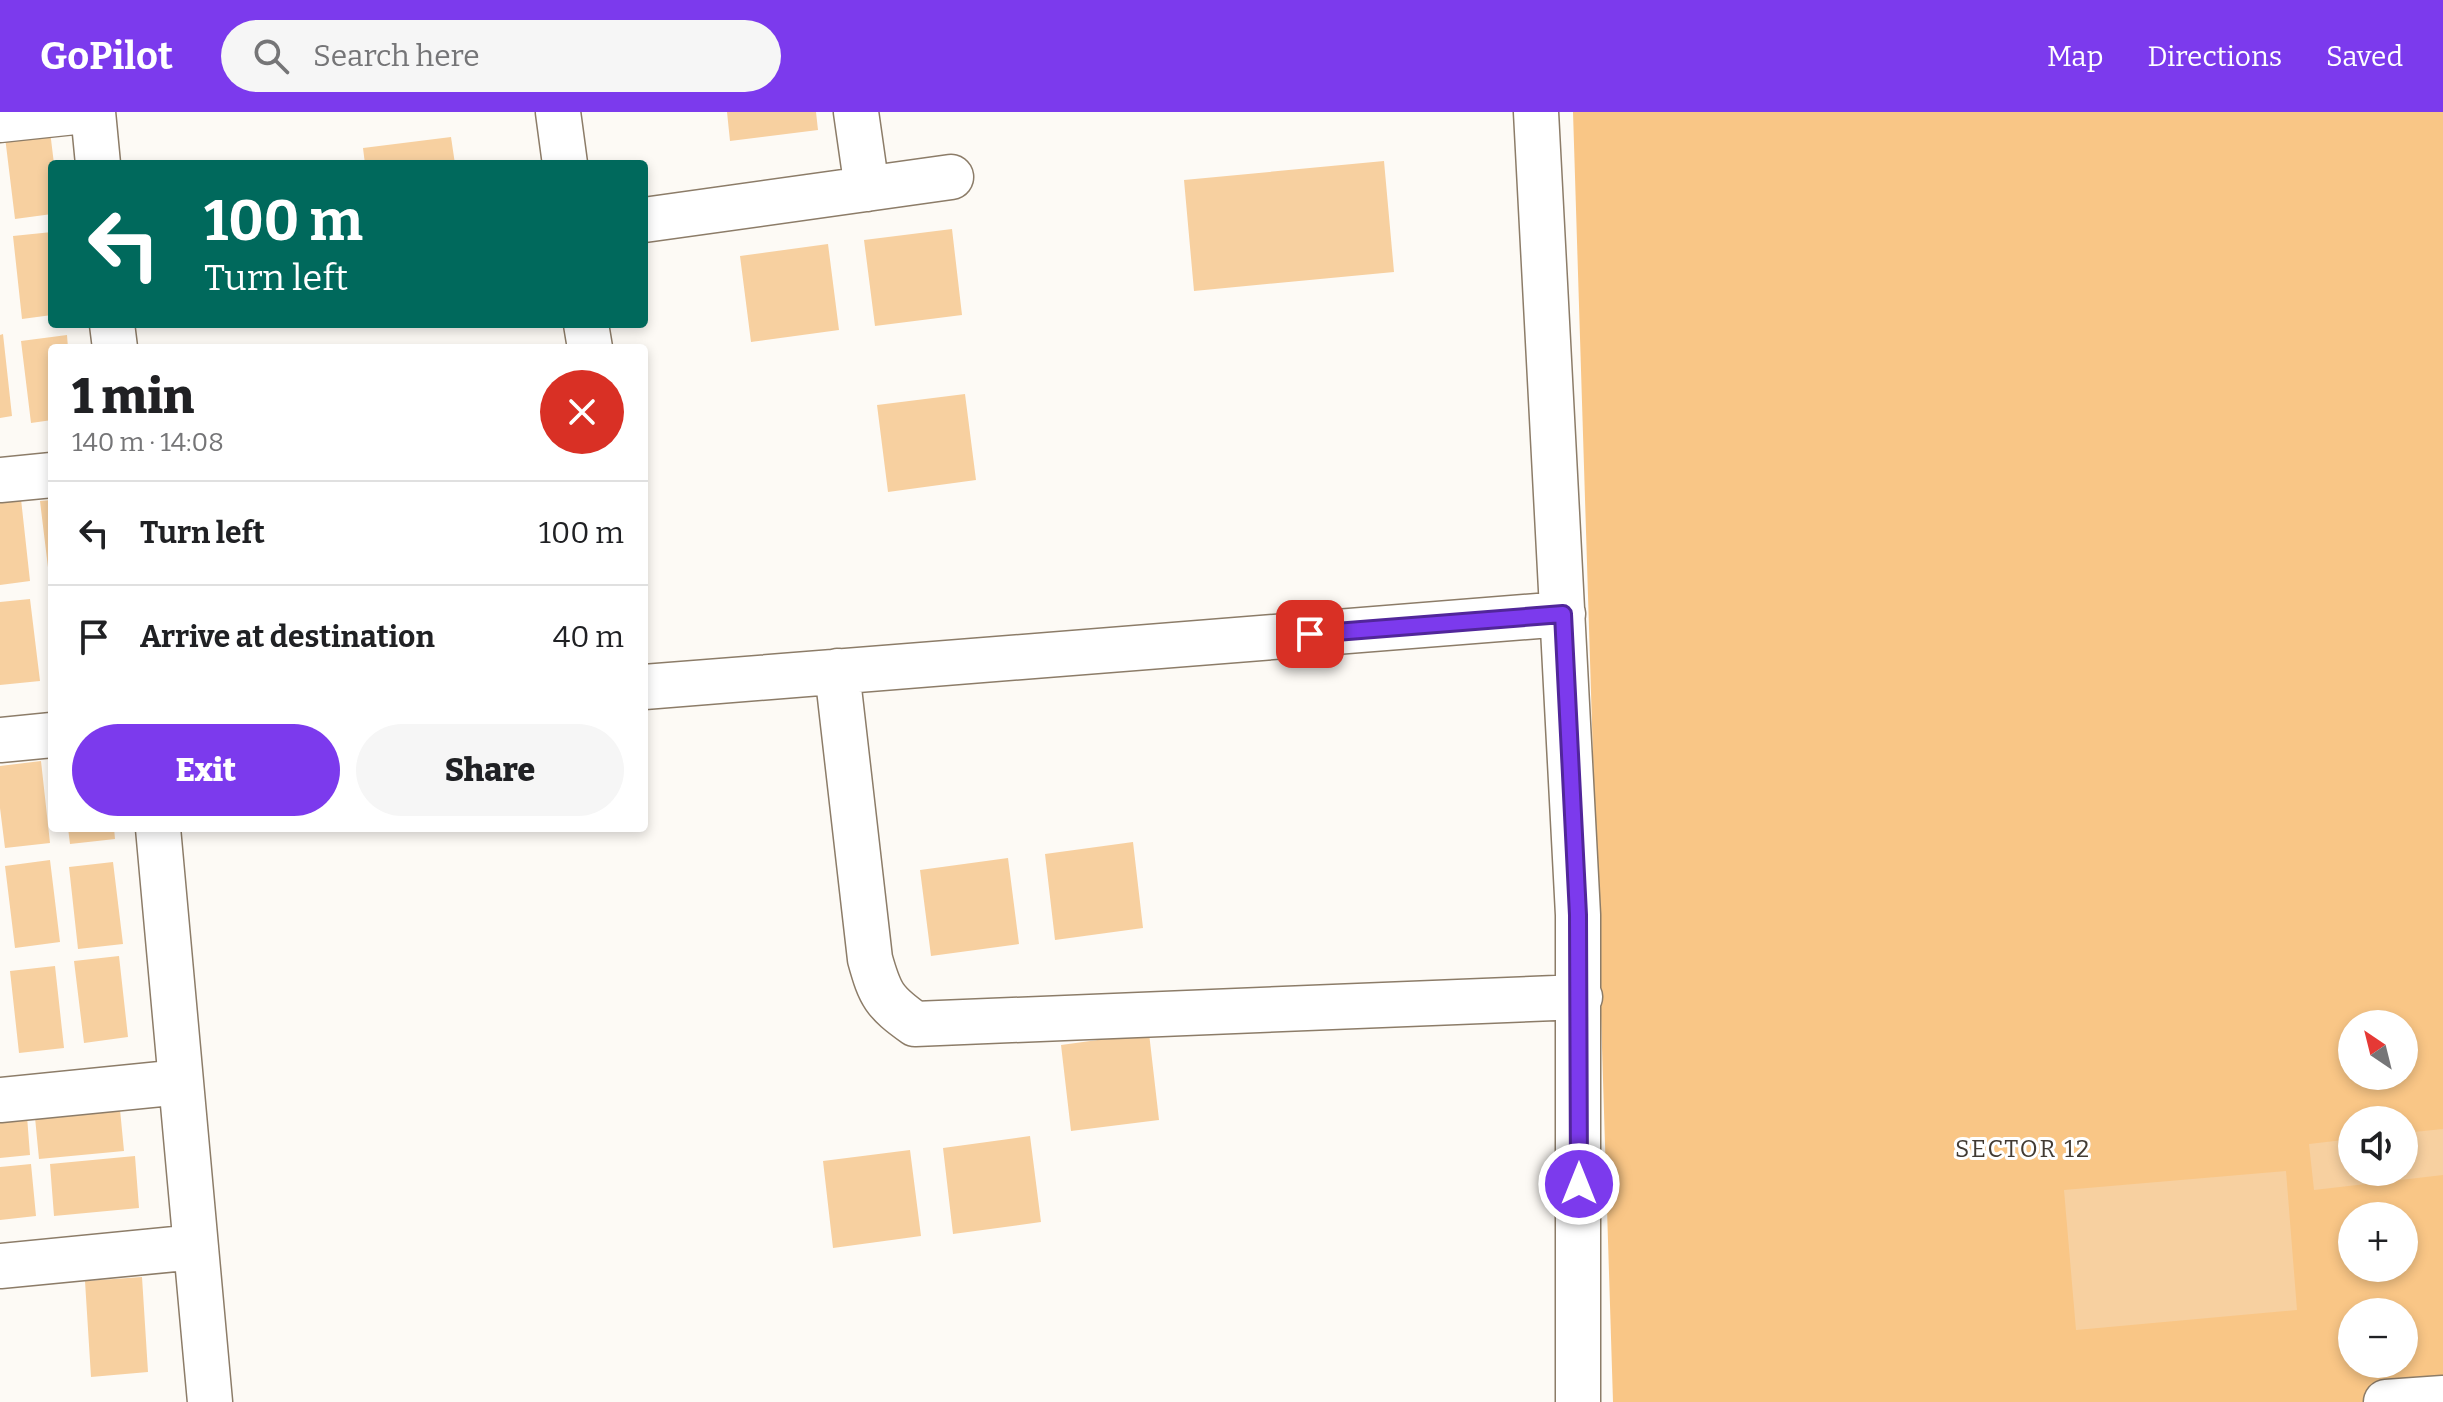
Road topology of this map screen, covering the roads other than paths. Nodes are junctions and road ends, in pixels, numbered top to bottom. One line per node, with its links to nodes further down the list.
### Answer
1 (75, 112): 6 (street)
2 (93, 112): 7 (street)
3 (558, 112): 8 (street)
4 (856, 112): 10 (street)
5 (1536, 112): 14 (street)
6 (0, 120)
7 (98, 160)
8 (564, 160)
9 (951, 177): 10 (street)
10 (867, 189): 11 (street)
11 (648, 219)
12 (48, 475): 13 (street)
13 (0, 480)
14 (1563, 614): 15 (street); 20 (street)
15 (837, 671): 16 (street); 20 (street)
16 (648, 687)
17 (48, 735): 18 (street)
18 (0, 740)
19 (158, 832): 21 (street)
20 (1580, 997): 27 (street)
21 (181, 1082): 22 (street); 23 (street)
22 (0, 1100)
23 (196, 1247): 24 (street); 26 (street)
24 (0, 1266)
25 (2443, 1398): 28 (street)
26 (210, 1402)
27 (1578, 1402)
28 (2386, 1402)

